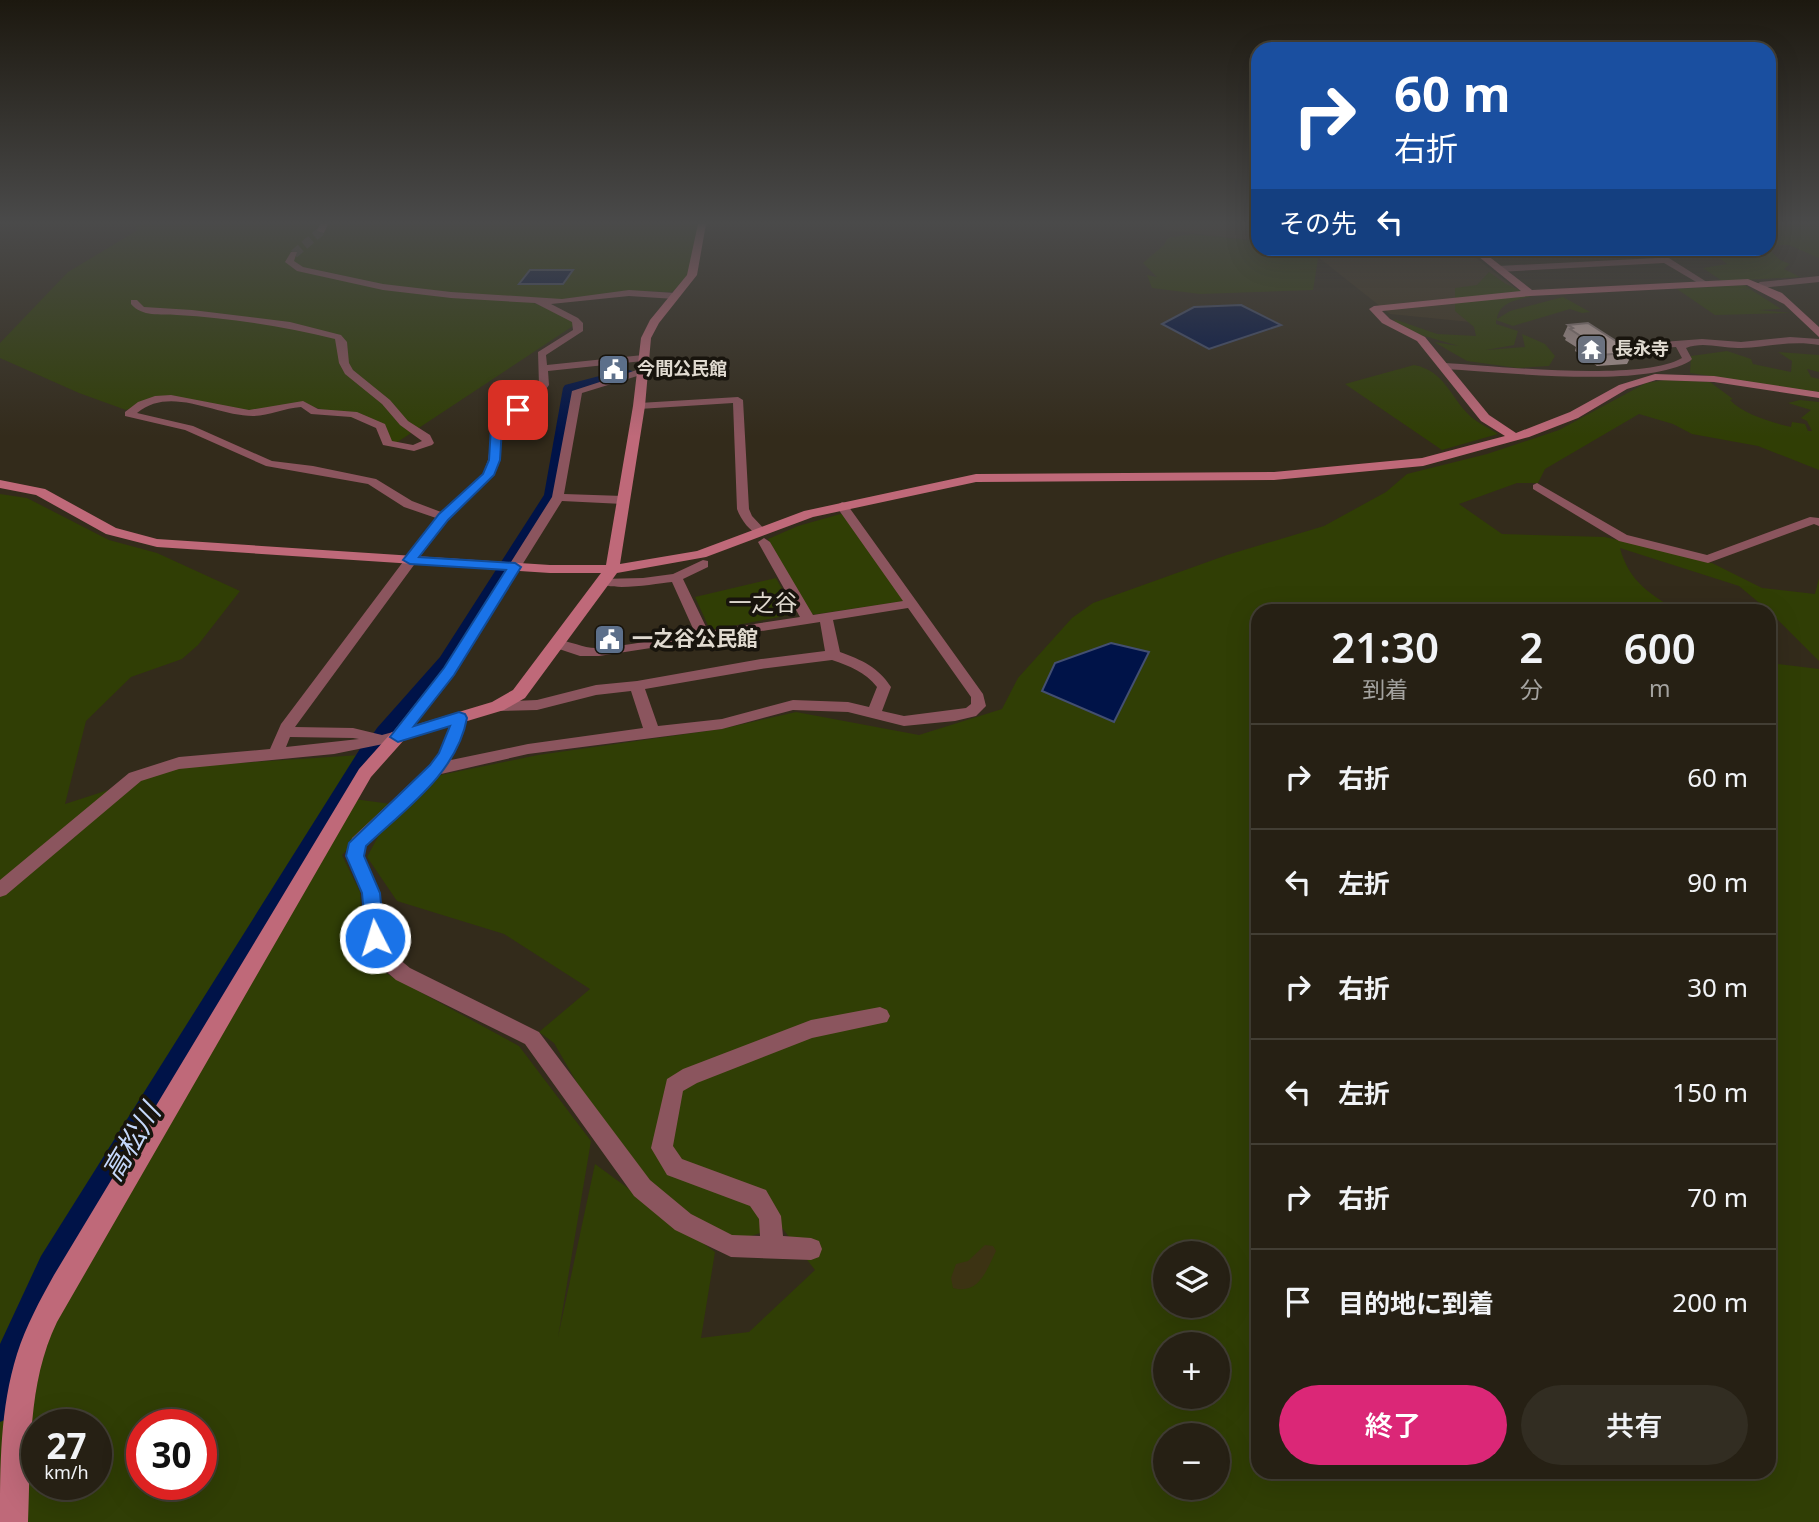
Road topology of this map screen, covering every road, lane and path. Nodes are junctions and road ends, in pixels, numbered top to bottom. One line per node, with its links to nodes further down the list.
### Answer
1 (451, 295): 7 (street)
2 (618, 295): 7 (street)
3 (666, 295): 6 (street)
4 (1510, 295): 15 (street)
5 (1775, 295): 9 (street)
6 (675, 296): 14 (street)
7 (538, 300): 16 (street)
8 (134, 302): 25 (street)
9 (1815, 326): 10 (street)
10 (1819, 334)
11 (1819, 342): 12 (street)
12 (1685, 344): 13 (street); 15 (street)
13 (1639, 346)
14 (643, 365): 16 (street); 18 (street); 22 (street)
15 (1445, 366): 19 (street)
16 (542, 369): 25 (street)
17 (1819, 395): 19 (street)
18 (639, 407): 23 (street); 27 (street)
19 (1515, 437): 24 (street)
20 (0, 484): 28 (street)
21 (1537, 487): 26 (street)
22 (558, 497): 23 (street); 30 (street)
23 (622, 500): 31 (street)
24 (842, 506): 27 (street); 34 (street)
25 (443, 517): 28 (street)
26 (1819, 522)
27 (763, 537): 31 (street); 36 (street)
28 (410, 560): 30 (street); 44 (street)
29 (703, 564): 32 (street)
30 (509, 566): 31 (street); 46 (street)
31 (612, 569): 33 (street)
32 (676, 577): 33 (street); 37 (street)
33 (604, 582): 38 (street)
34 (911, 604): 35 (street); 42 (street)
35 (825, 617): 36 (street); 39 (street)
36 (809, 620): 37 (street)
37 (703, 636): 38 (street)
38 (558, 644): 41 (street)
39 (833, 655): 40 (street); 42 (street)
40 (637, 686): 41 (street); 45 (street)
41 (498, 706): 43 (street)
42 (874, 713): 45 (street)
43 (459, 718): 46 (street); 48 (street)
44 (286, 728): 46 (street); 47 (street)
45 (652, 732): 48 (street)
46 (391, 738): 47 (street); 53 (street)
47 (277, 752): 49 (street)
48 (436, 769): 51 (street)
49 (0, 890)
50 (880, 1016): 51 (street)
51 (773, 1248): 52 (street)
52 (811, 1249)
53 (13, 1522)

